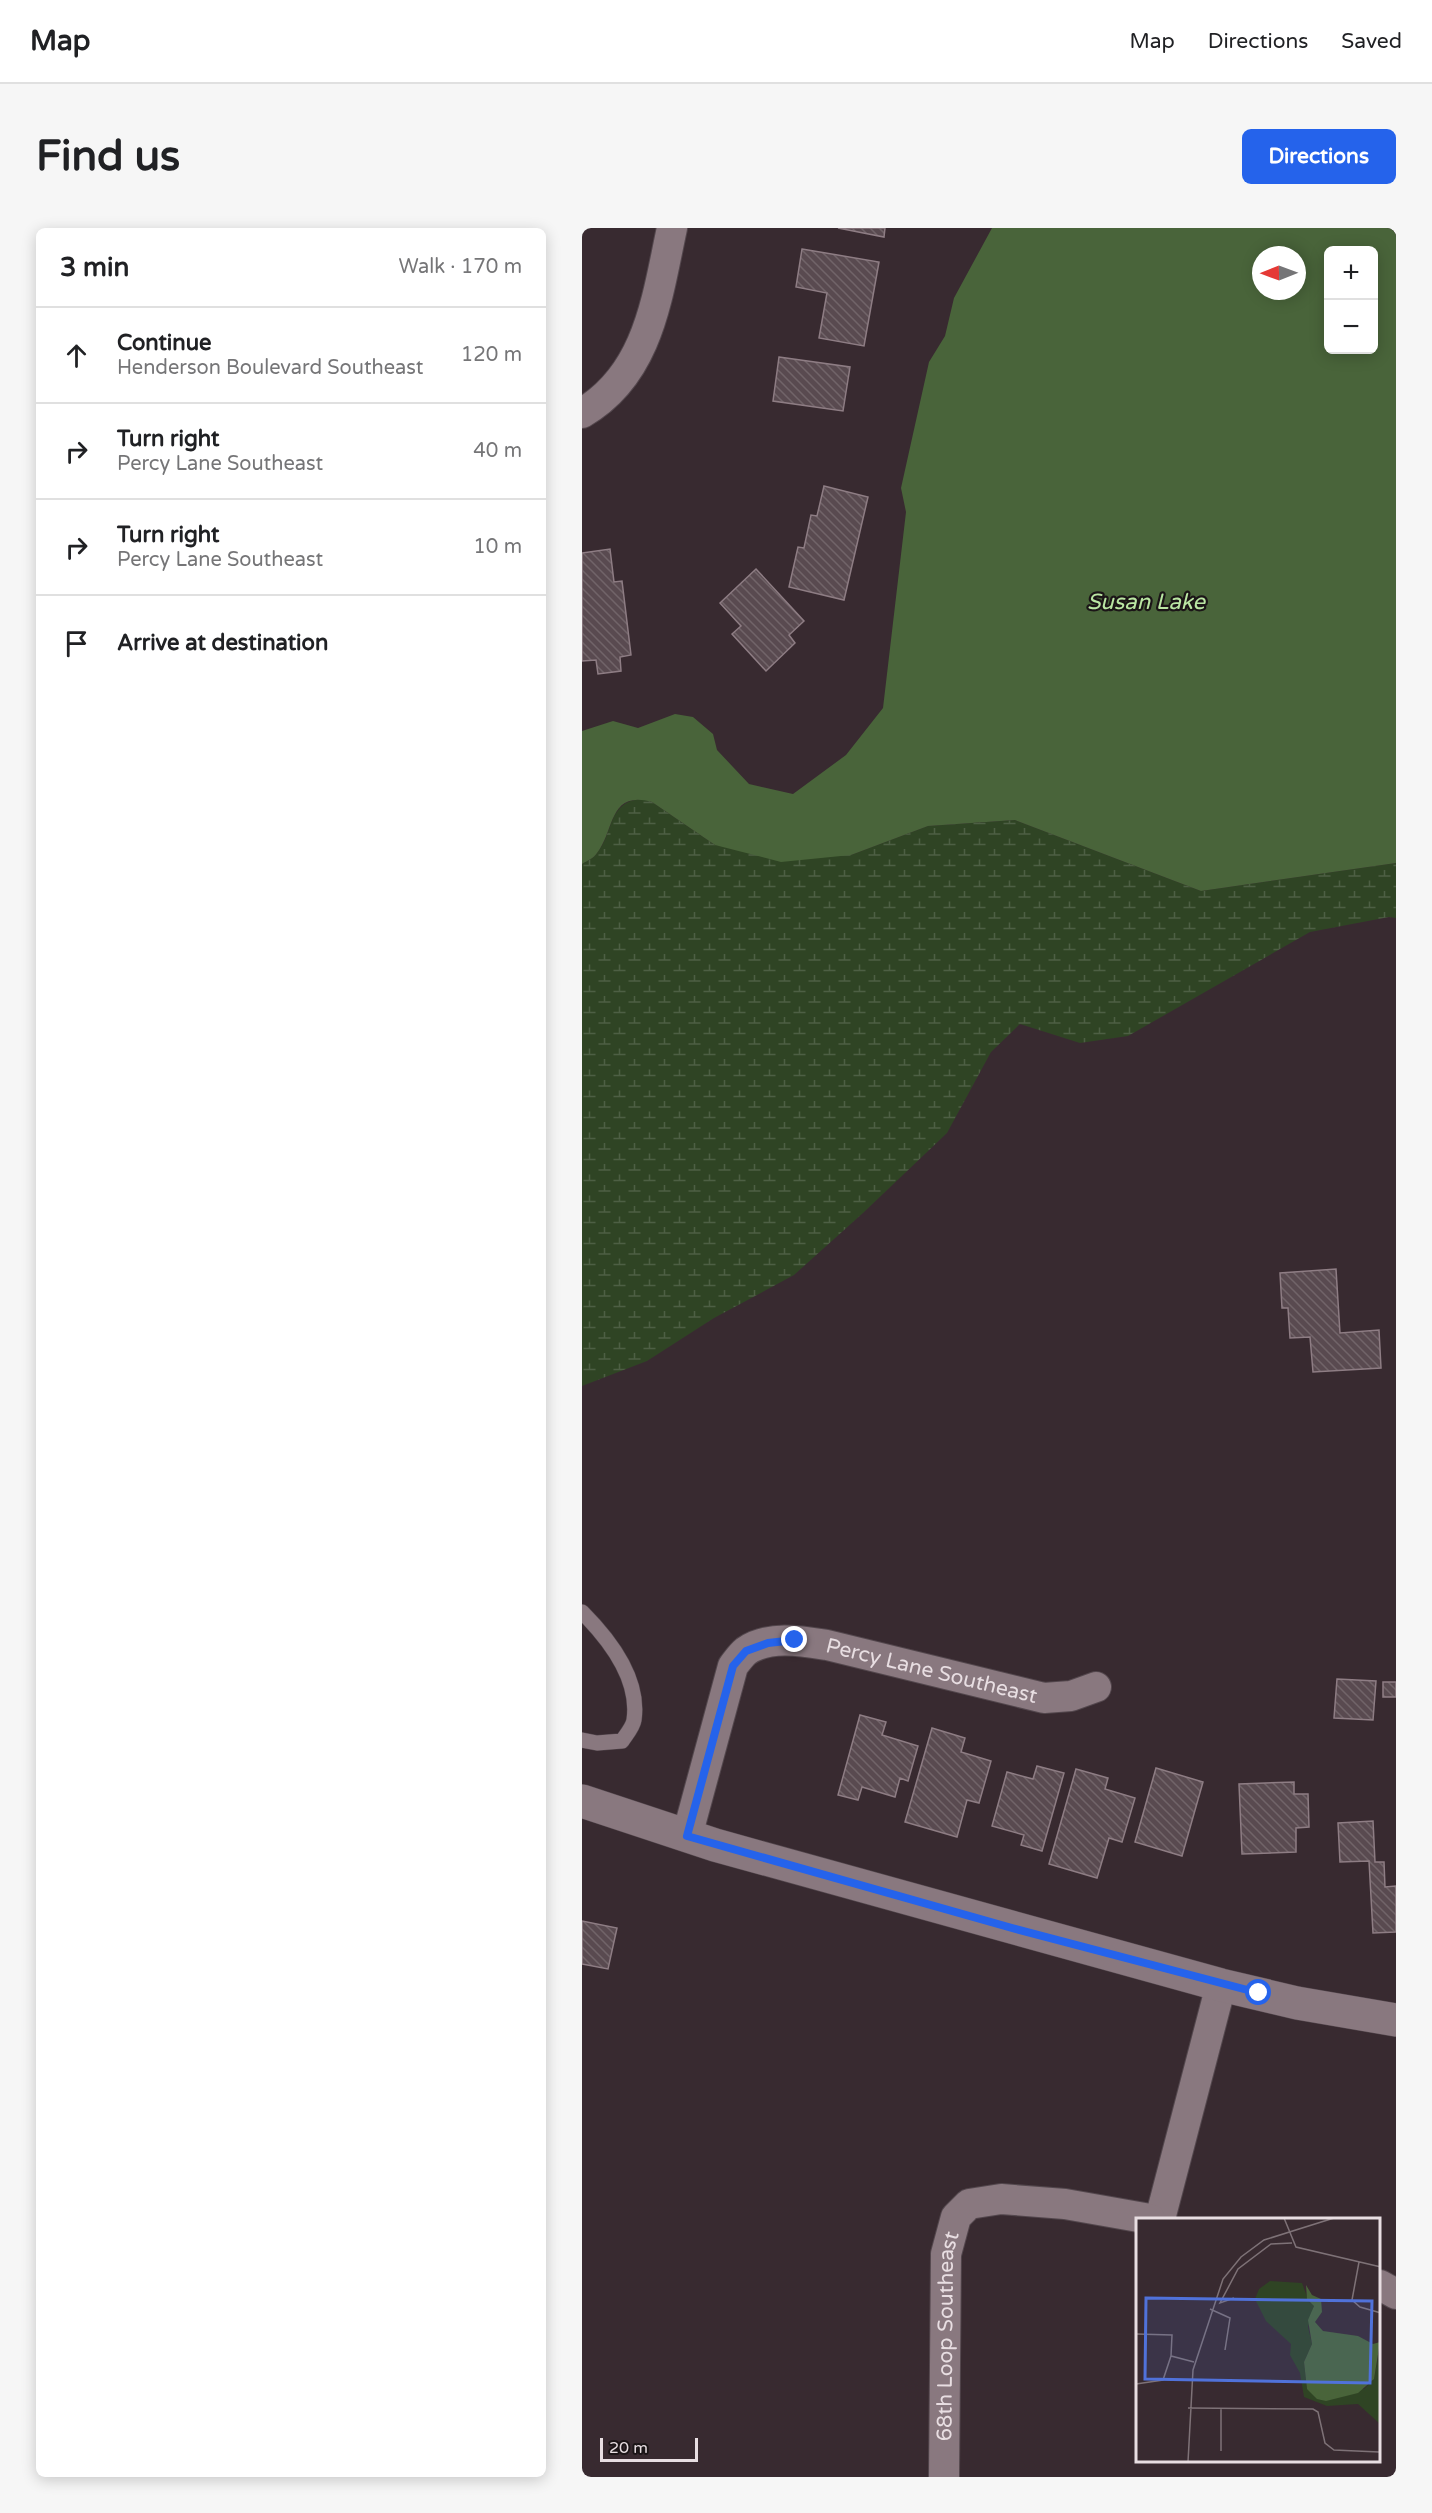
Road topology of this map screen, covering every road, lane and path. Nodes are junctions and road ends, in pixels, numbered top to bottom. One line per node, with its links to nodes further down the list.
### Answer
1 (672, 228): 2 (street)
2 (582, 413)
3 (582, 1612): 5 (lane)
4 (1096, 1687): 7 (street, Percy Lane Southeast)
5 (582, 1740)
6 (582, 1802): 7 (street)
7 (687, 1836): 8 (street)
8 (1221, 1985): 9 (street); 11 (street)
9 (1396, 2020)
10 (1144, 2218): 14 (street, 68th Loop Southeast)
11 (1160, 2218)
12 (1381, 2286): 13 (street)
13 (1396, 2294)
14 (944, 2477)

